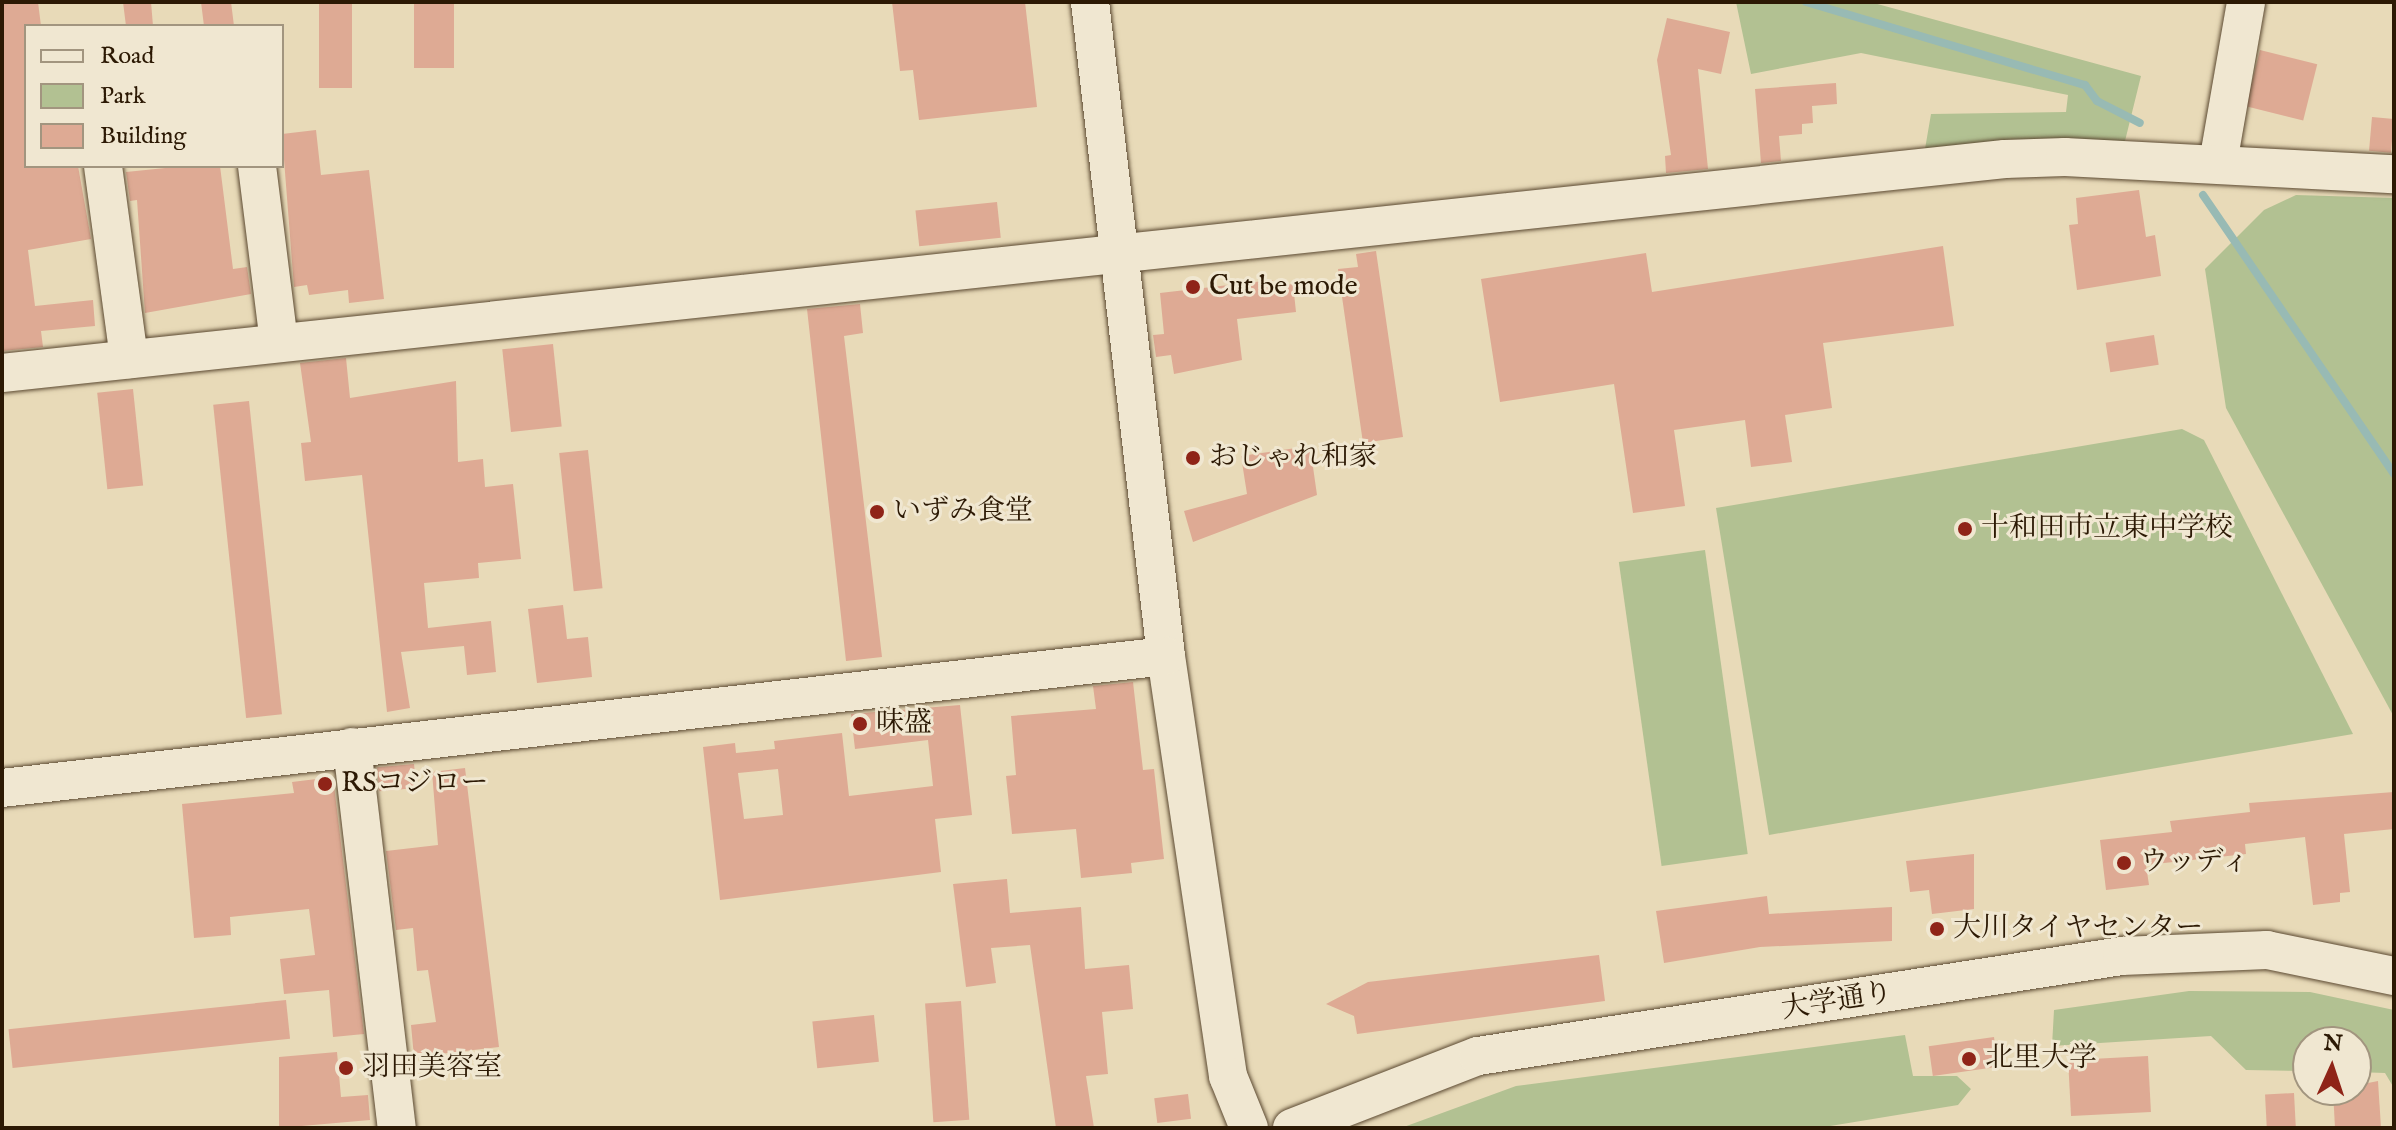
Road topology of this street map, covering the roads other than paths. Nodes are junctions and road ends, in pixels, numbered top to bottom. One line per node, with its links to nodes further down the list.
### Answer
1 (1090, 2): 7 (street)
2 (2246, 2): 3 (street)
3 (2218, 163): 6 (street); 7 (street)
4 (103, 168): 9 (street)
5 (257, 168): 8 (street)
6 (2394, 174)
7 (1115, 250): 8 (street); 11 (street)
8 (279, 342): 9 (street)
9 (129, 359): 10 (street)
10 (2, 373)
11 (1166, 656): 12 (street); 16 (street)
12 (352, 747): 13 (street); 15 (street)
13 (2, 788)
14 (2394, 976): 17 (street, 大学通り)
15 (397, 1128)
16 (1249, 1128)
17 (1292, 1128)

